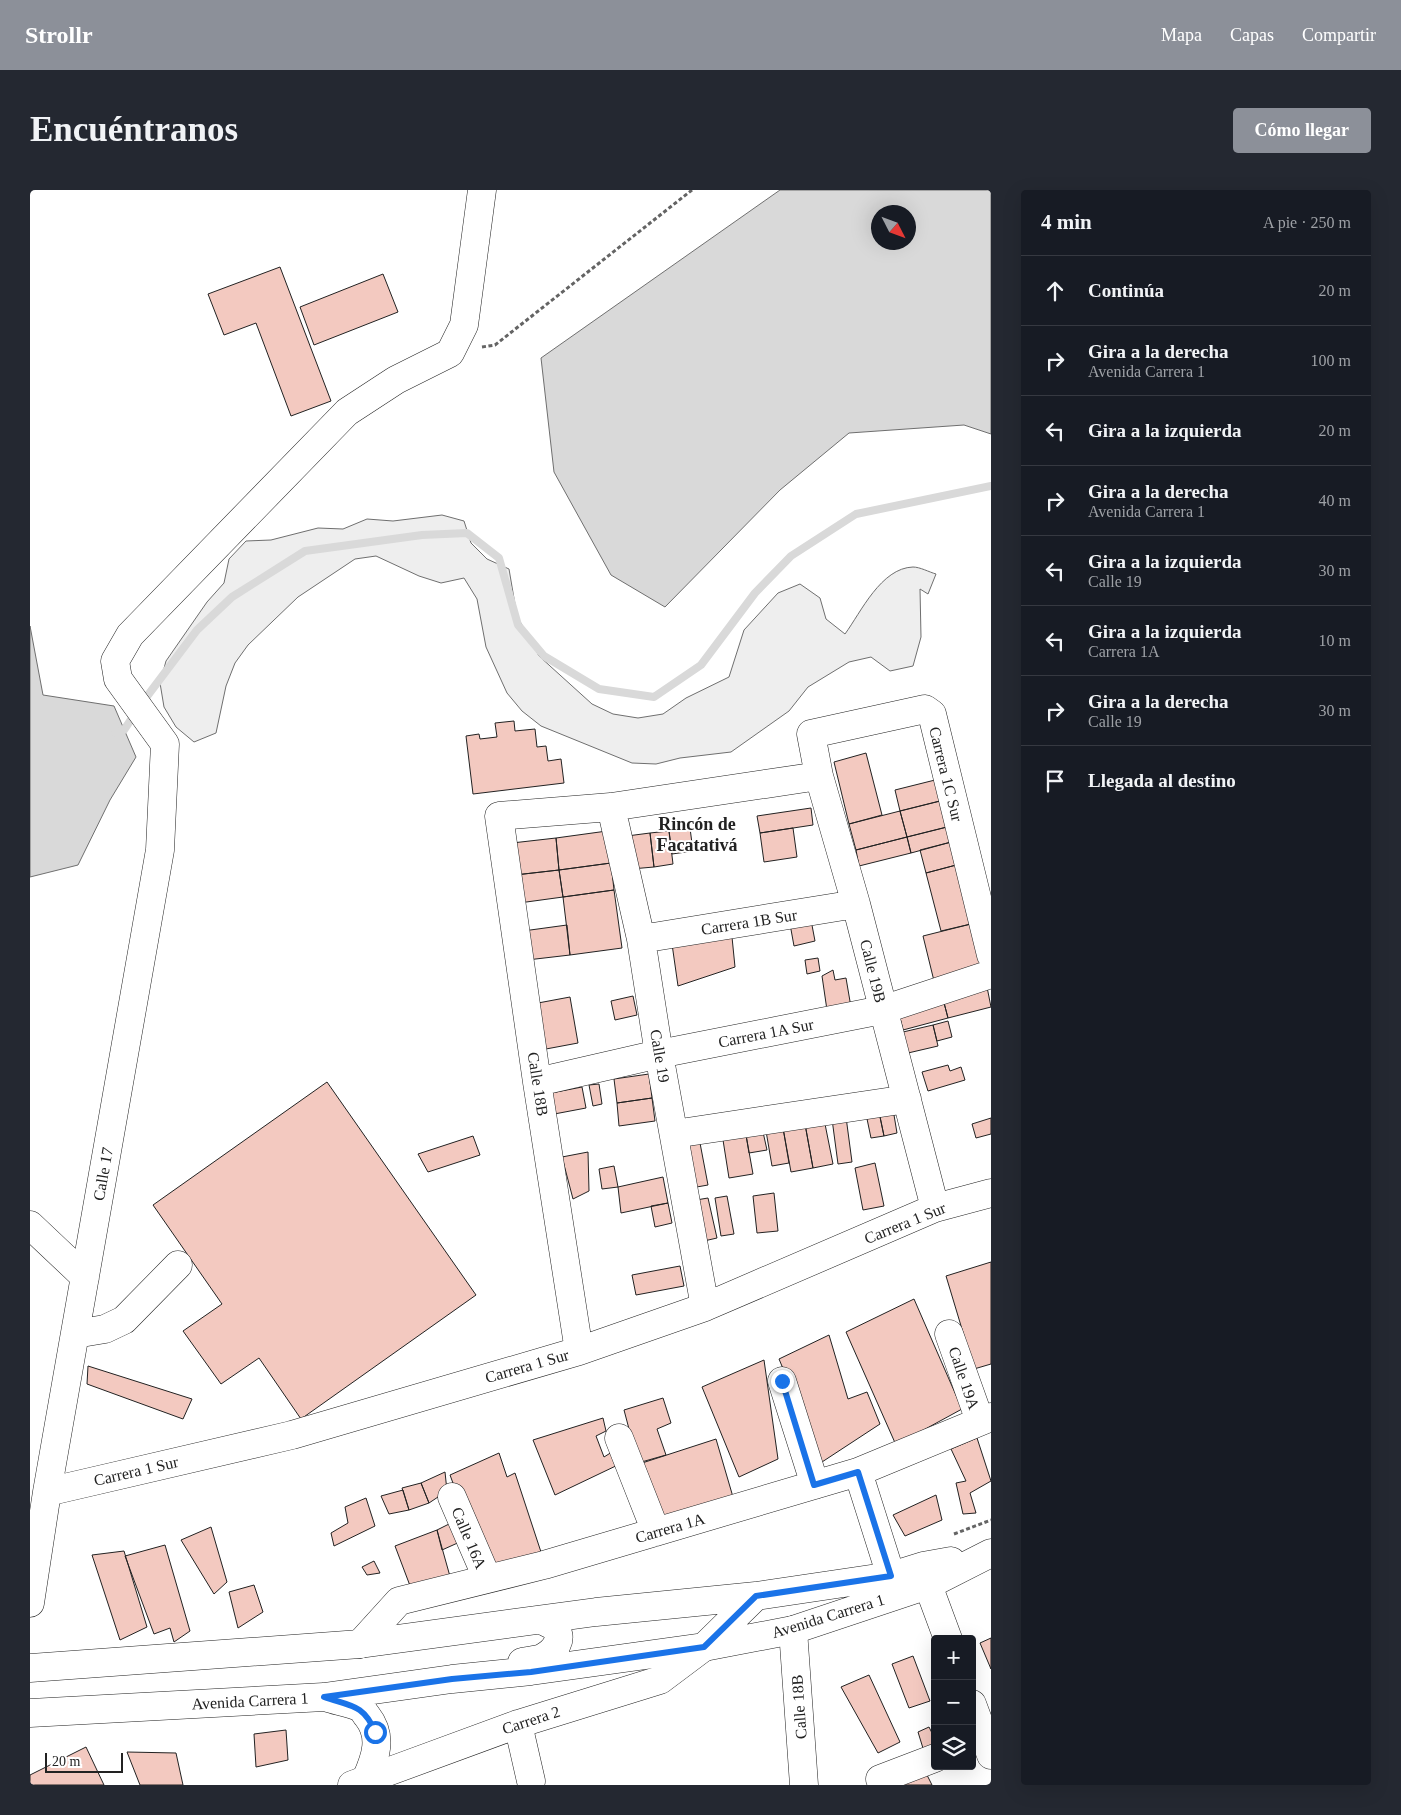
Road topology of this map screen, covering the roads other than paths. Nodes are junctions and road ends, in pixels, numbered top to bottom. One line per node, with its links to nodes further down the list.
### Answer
1 (482, 190): 18 (street, Calle 17)
2 (811, 734): 3 (street, Calle 19B); 7 (street, Carrera 1C Sur)
3 (819, 776): 4 (street); 5 (street, Calle 19B)
4 (612, 807): 6 (street, Calle 19); 11 (street, Calle 18B)
5 (856, 904): 6 (street, Carrera 1B Sur); 9 (street, Calle 19B)
6 (642, 939): 10 (street, Calle 19)
7 (991, 955)
8 (991, 974): 9 (street, Carrera 1A Sur)
9 (882, 1010): 10 (street, Carrera 1A Sur); 12 (street, Calle 19B)
10 (659, 1054): 11 (street, Carrera 1A Sur); 13 (street, Calle 19)
11 (537, 1082): 22 (street, Calle 18B)
12 (907, 1099): 13 (street); 15 (street, Calle 19B)
13 (674, 1134): 19 (street, Calle 19)
14 (991, 1193): 15 (street, Carrera 1 Sur)
15 (935, 1208): 19 (street, Carrera 1 Sur)
16 (30, 1225): 18 (street)
17 (178, 1266): 20 (street)
18 (85, 1276): 20 (street, Calle 17)
19 (705, 1307): 22 (street, Carrera 1 Sur)
20 (75, 1334): 28 (street, Calle 17)
21 (949, 1334): 24 (street, Calle 19A)
22 (579, 1351): 28 (street, Carrera 1 Sur)
23 (782, 1381): 27 (street)
24 (985, 1419): 26 (street, Carrera 1A)
25 (620, 1438): 30 (street)
26 (858, 1472): 27 (street, Carrera 1A); 32 (street)
27 (814, 1485): 30 (street, Carrera 1A)
28 (47, 1492): 36 (street, Calle 17)
29 (452, 1497): 33 (street, Calle 16A)
30 (656, 1532): 33 (street, Carrera 1A)
31 (991, 1553): 32 (street, Avenida Carrera 1); 34 (street, Avenida Carrera 1)
32 (891, 1576): 35 (street, Avenida Carrera 1)
33 (487, 1578): 40 (street, Carrera 1A)
34 (928, 1584): 38 (street, Avenida Carrera 1); 39 (street)
35 (756, 1596): 37 (street, Avenida Carrera 1); 41 (street, Carrera 2)
36 (30, 1603)
37 (542, 1620): 40 (street, Avenida Carrera 1); 43 (street)
38 (793, 1630): 41 (street, Avenida Carrera 1); 53 (street, Calle 18B)
39 (947, 1635)
40 (360, 1644): 42 (street, Avenida Carrera 1)
41 (704, 1647): 43 (street, Avenida Carrera 1); 47 (street, Carrera 2)
42 (30, 1668)
43 (452, 1679): 44 (street, Avenida Carrera 1)
44 (324, 1697): 45 (street, Avenida Carrera 1); 52 (street)
45 (30, 1713)
46 (976, 1716): 48 (street)
47 (518, 1724): 51 (street); 52 (street, Carrera 2)
48 (985, 1743)
49 (931, 1760): 50 (street)
50 (880, 1779)
51 (531, 1781)
52 (359, 1782)
53 (804, 1785)

